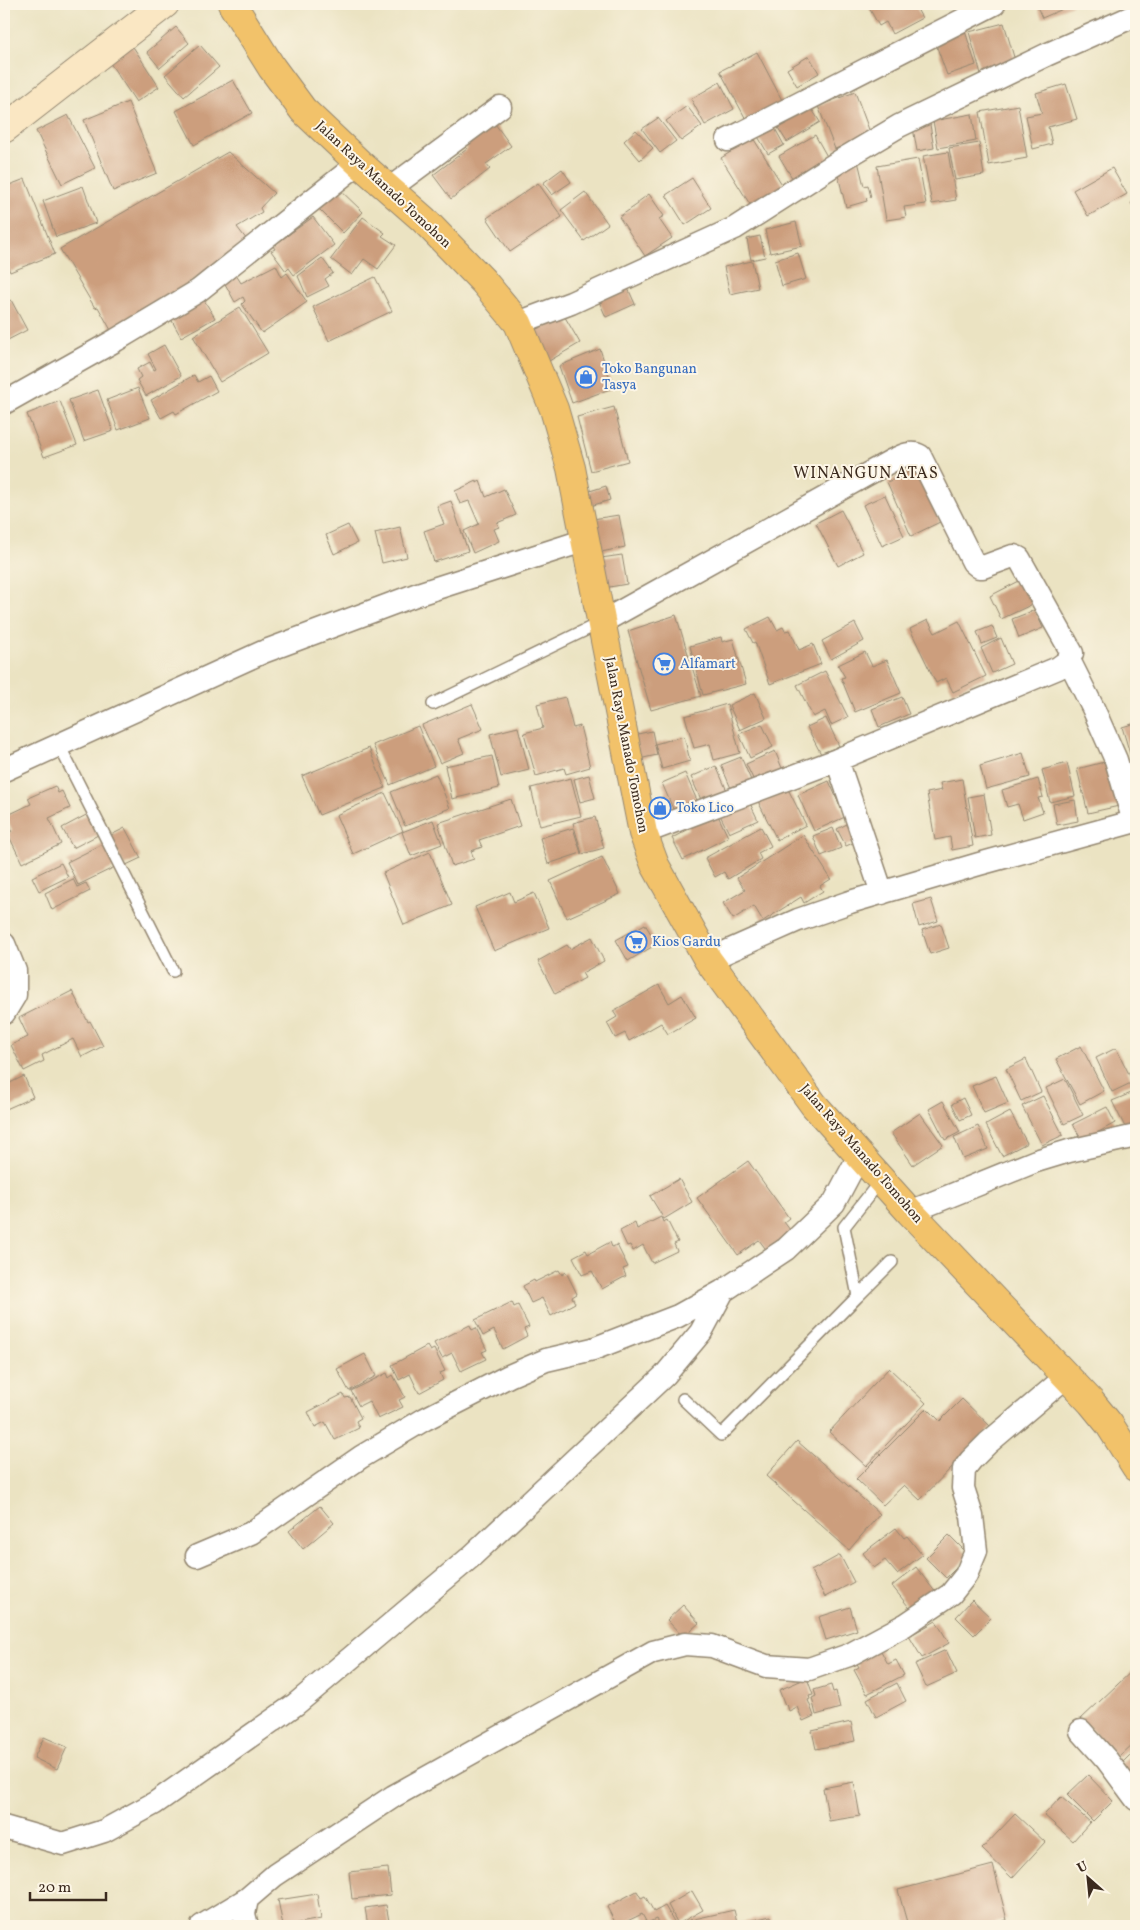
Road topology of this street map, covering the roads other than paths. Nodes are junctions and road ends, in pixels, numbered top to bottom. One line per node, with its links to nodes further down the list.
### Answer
1 (165, 4): 6 (street)
2 (232, 4): 8 (highway, Jalan Raya Manado Tomohon)
3 (994, 4): 7 (street)
4 (1136, 15): 10 (street)
5 (500, 107): 9 (street)
6 (4, 129)
7 (728, 140)
8 (359, 163): 9 (highway, Jalan Raya Manado Tomohon); 11 (street)
9 (389, 189): 10 (highway, Jalan Raya Manado Tomohon)
10 (518, 323): 12 (highway, Jalan Raya Manado Tomohon)
11 (4, 403)
12 (586, 540): 13 (highway, Jalan Raya Manado Tomohon); 16 (street)
13 (602, 622): 14 (street); 15 (lane); 20 (highway, Jalan Raya Manado Tomohon)
14 (1068, 660): 17 (street); 19 (street)
15 (433, 704)
16 (59, 745): 18 (street); 24 (lane)
17 (837, 760): 20 (street); 21 (street)
18 (4, 770)
19 (1135, 822): 21 (street)
20 (643, 834): 23 (highway, Jalan Raya Manado Tomohon)
21 (882, 892): 23 (street)
22 (4, 944): 25 (street)
23 (708, 960): 27 (highway, Jalan Raya Manado Tomohon)
24 (173, 972)
25 (4, 1013)
26 (1136, 1136): 29 (street)
27 (859, 1156): 28 (highway, Jalan Raya Manado Tomohon); 31 (street)
28 (881, 1180): 29 (highway, Jalan Raya Manado Tomohon); 32 (lane)
29 (910, 1212): 33 (highway, Jalan Raya Manado Tomohon)
30 (892, 1262): 32 (lane)
31 (722, 1291): 36 (street); 39 (street)
32 (858, 1296): 34 (lane)
33 (1067, 1376): 35 (highway, Jalan Raya Manado Tomohon); 40 (street)
34 (683, 1399)
35 (1136, 1467)
36 (197, 1556)
37 (1081, 1732): 38 (street)
38 (1136, 1799)
39 (4, 1828)
40 (247, 1899): 41 (street); 42 (street)
41 (202, 1926)
42 (247, 1926)

